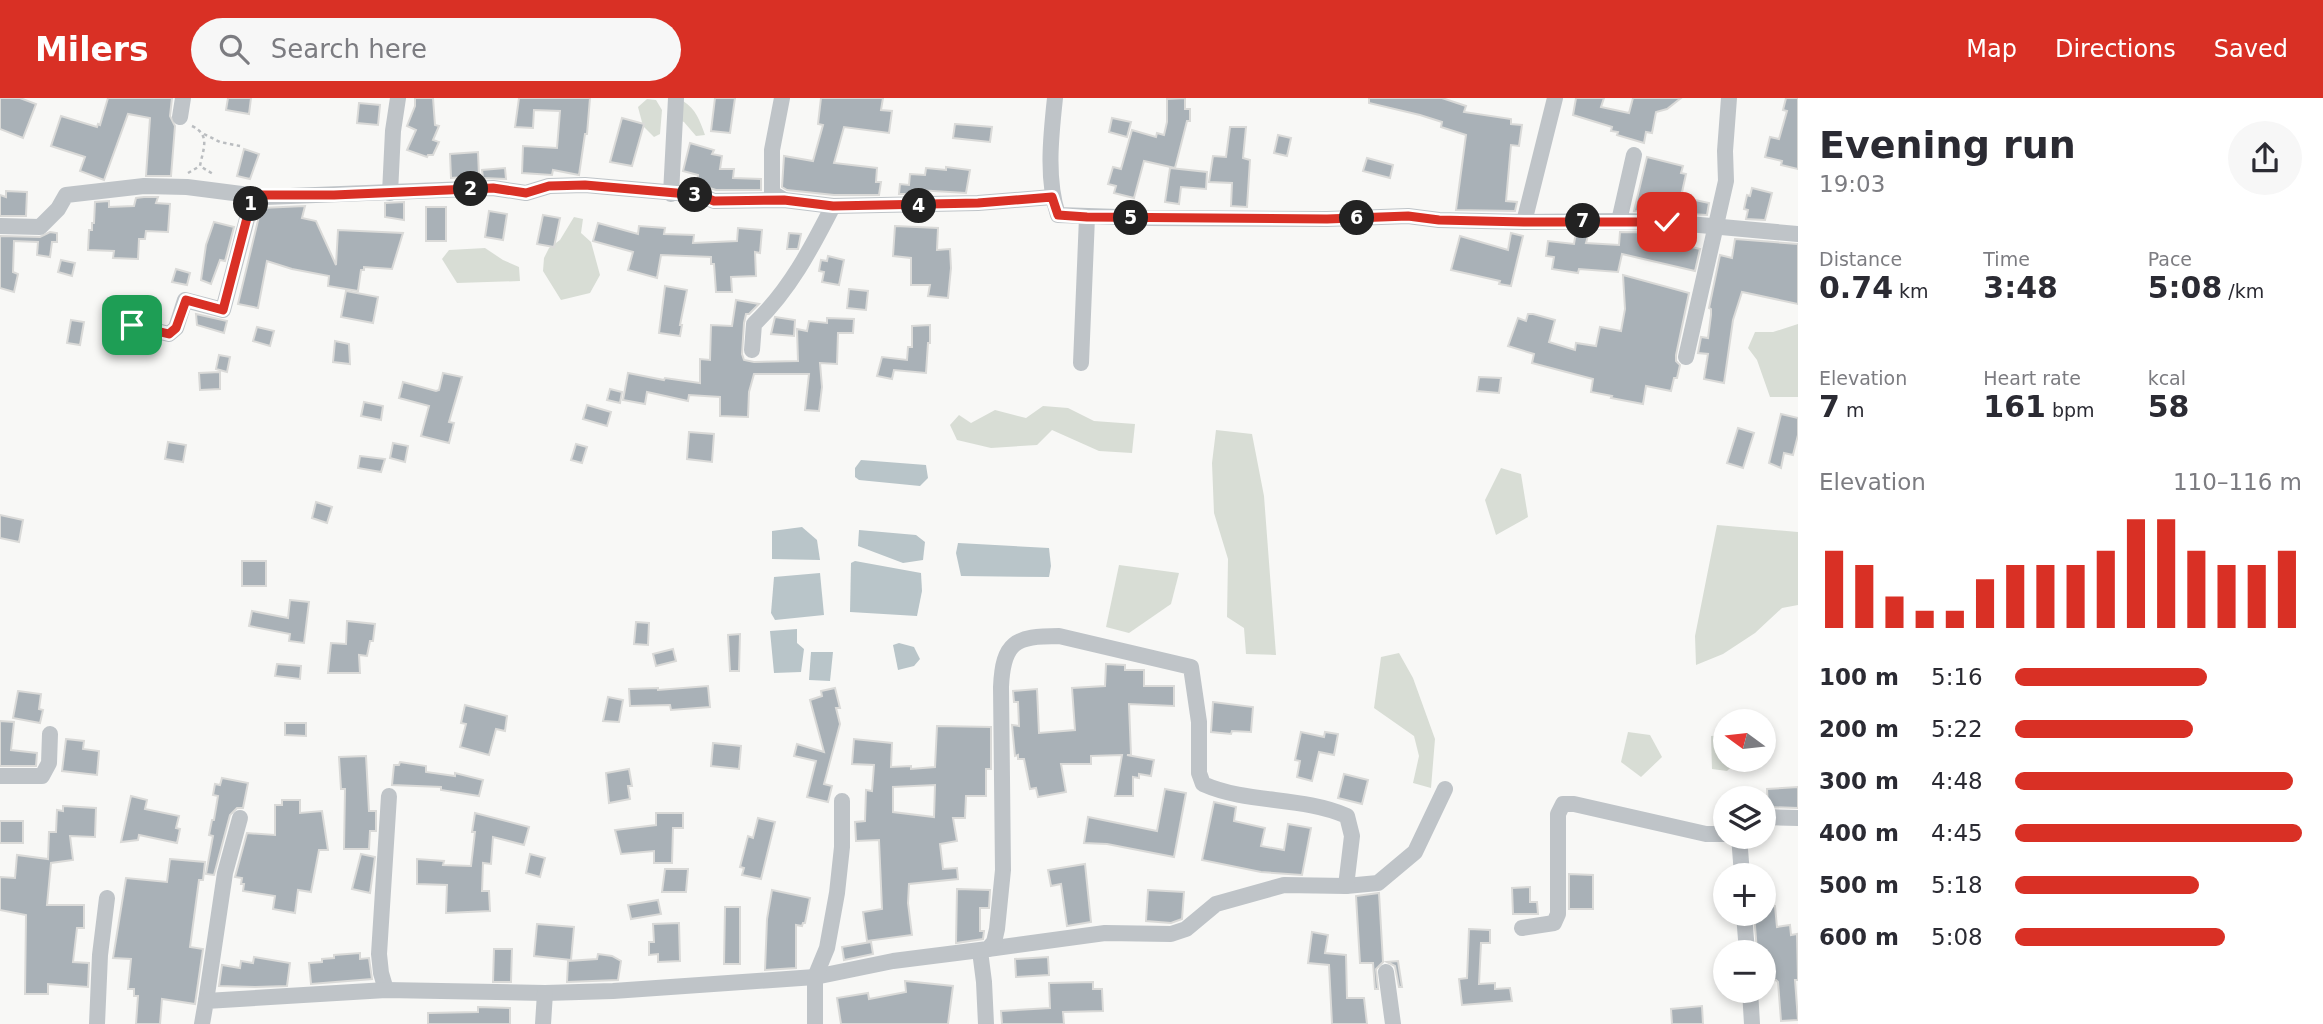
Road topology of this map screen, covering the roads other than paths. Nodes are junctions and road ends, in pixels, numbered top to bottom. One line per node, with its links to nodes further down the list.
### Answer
1 (183, 98): 8 (street)
2 (398, 98): 10 (street)
3 (676, 98): 11 (street)
4 (782, 98): 14 (street)
5 (1055, 98): 13 (street)
6 (1555, 98): 18 (street)
7 (1729, 98): 20 (street)
8 (180, 117)
9 (1634, 155): 17 (street)
10 (390, 193): 11 (street); 12 (street)
11 (671, 194): 14 (street)
12 (253, 195): 19 (street); 22 (street)
13 (1052, 197): 15 (street); 16 (street)
14 (784, 200): 15 (street)
15 (833, 206): 23 (street)
16 (1087, 217): 18 (street); 25 (street)
17 (1619, 221): 18 (street); 20 (street)
18 (1524, 222)
19 (0, 226)
20 (1716, 227): 21 (street); 24 (street)
21 (1798, 234)
22 (132, 325)
23 (752, 350)
24 (1686, 357)
25 (1081, 363)
26 (50, 734): 27 (street)
27 (0, 776)
28 (1446, 789): 35 (street)
29 (389, 796): 41 (street)
30 (842, 801): 40 (street)
31 (1776, 817): 33 (street)
32 (240, 818): 43 (street)
33 (1798, 818)
34 (1713, 834): 37 (street)
35 (1346, 886): 38 (street); 38 (street)
36 (107, 898): 45 (street)
37 (1522, 928)
38 (984, 950): 40 (street); 49 (street)
39 (1386, 972): 50 (street)
40 (816, 977): 42 (street); 48 (street)
41 (386, 990): 42 (street); 43 (street)
42 (545, 993): 47 (street)
43 (206, 1001): 46 (street)
44 (1751, 1003): 51 (street)
45 (97, 1024)
46 (202, 1024)
47 (543, 1024)
48 (815, 1024)
49 (986, 1024)
50 (1393, 1024)
51 (1752, 1024)

